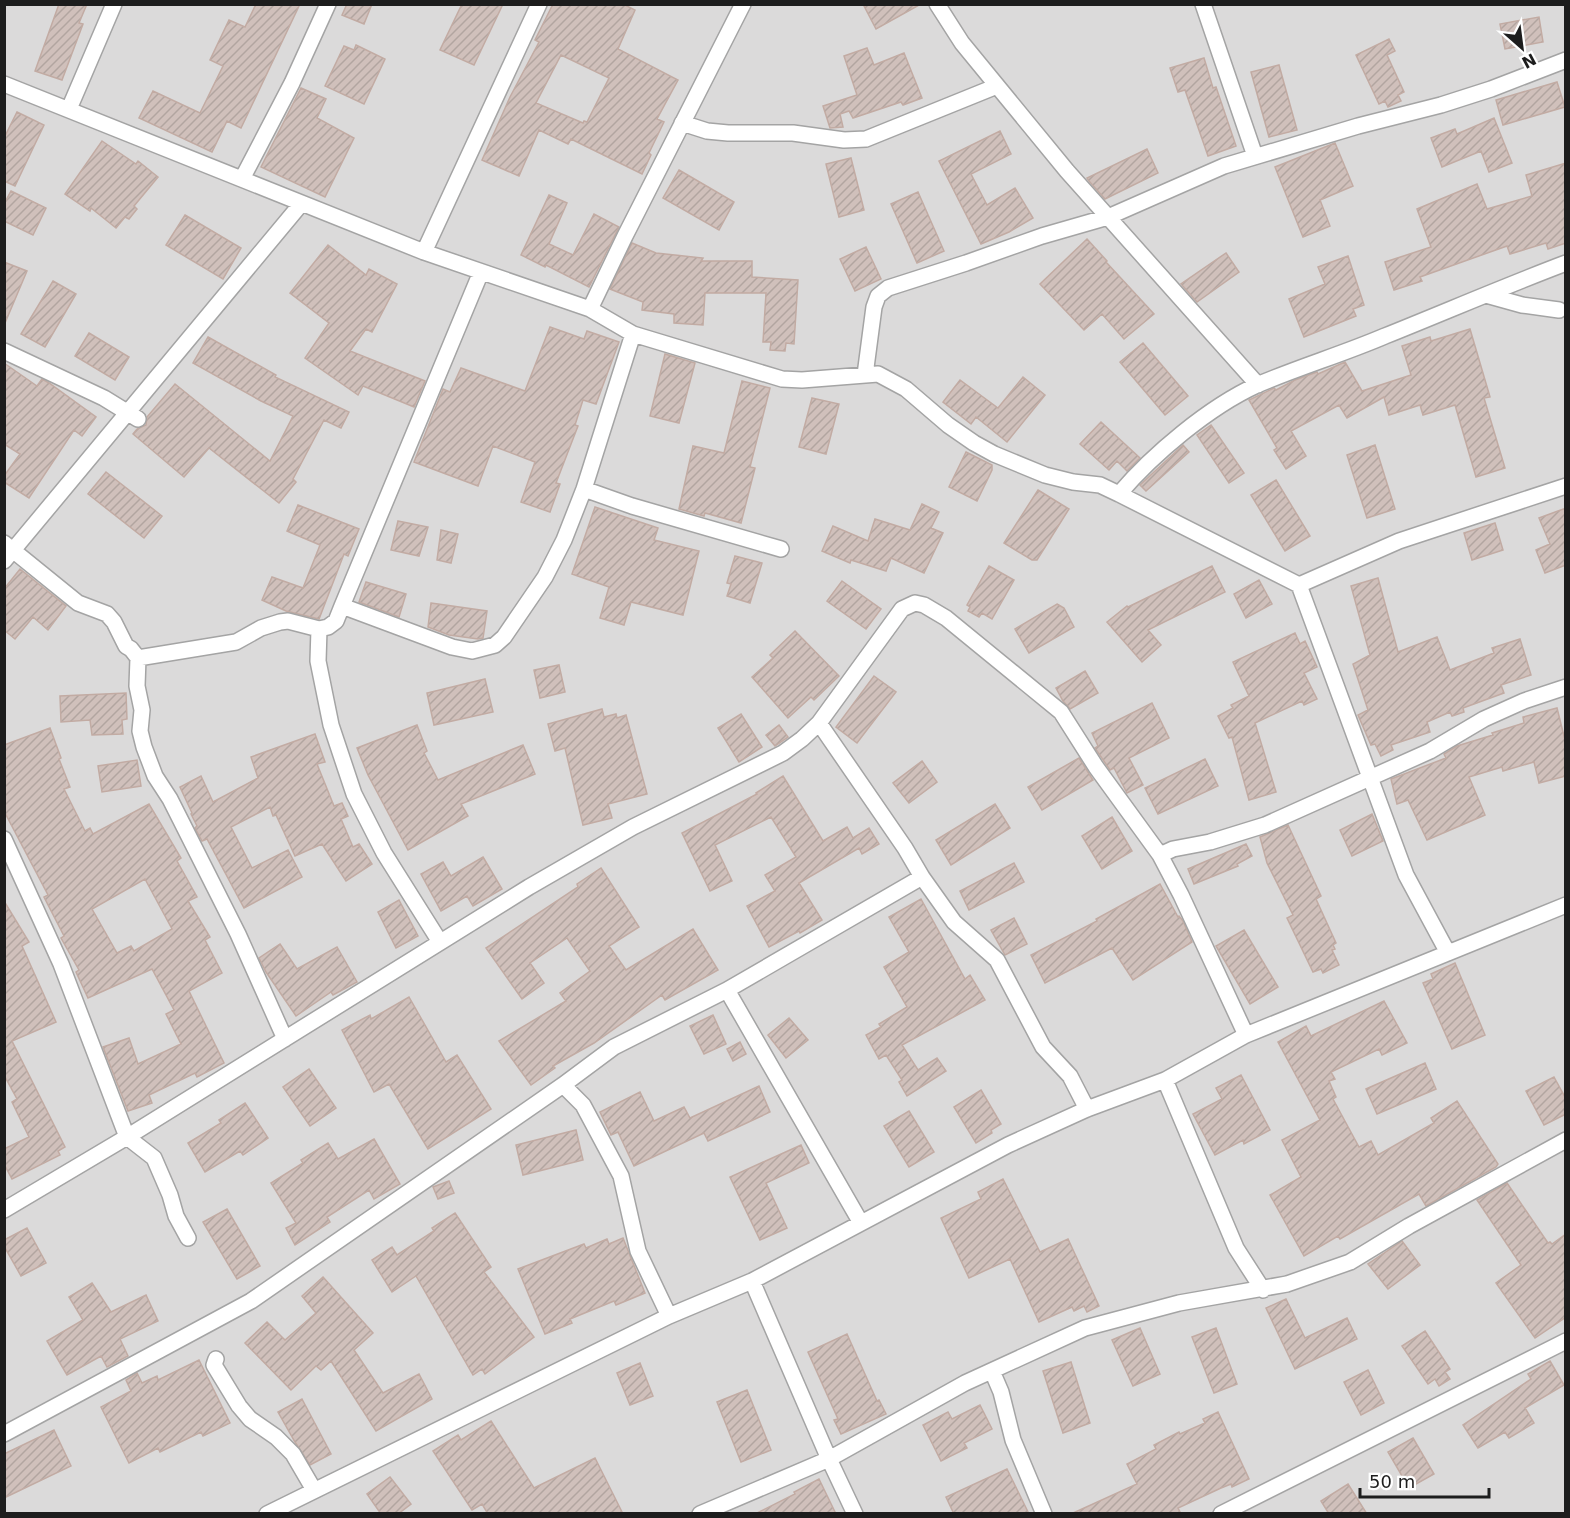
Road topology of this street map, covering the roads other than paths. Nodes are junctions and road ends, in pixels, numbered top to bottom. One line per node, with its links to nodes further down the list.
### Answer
1 (114, 4): 10 (street)
2 (328, 4): 13 (street)
3 (538, 4): 16 (street)
4 (743, 4): 11 (street)
5 (938, 4): 9 (street)
6 (1203, 4): 12 (street)
7 (1566, 60): 12 (street)
8 (4, 84): 10 (street)
9 (997, 86): 11 (street); 15 (street)
10 (69, 109): 13 (street)
11 (682, 123): 20 (street)
12 (1255, 156): 15 (street)
13 (242, 179): 14 (street)
14 (301, 204): 16 (street); 26 (street)
15 (1108, 217): 24 (street); 25 (street)
16 (424, 252): 18 (street)
17 (1566, 262): 19 (street)
18 (481, 272): 20 (street); 33 (street)
19 (1486, 295): 21 (street); 25 (street)
20 (590, 309): 22 (street)
21 (1559, 310)
22 (633, 334): 24 (street); 28 (street)
23 (4, 351): 26 (street)
24 (865, 375): 29 (street)
25 (1258, 385): 29 (street)
26 (133, 416): 31 (street)
27 (1566, 486): 32 (street)
28 (584, 489): 30 (street); 33 (street)
29 (1119, 494): 32 (street)
30 (781, 549)
31 (7, 551): 35 (street)
32 (1299, 585): 38 (street)
33 (342, 606): 34 (street)
34 (319, 629): 35 (street); 43 (street)
35 (138, 658): 47 (street)
36 (1566, 687): 38 (street)
37 (819, 723): 40 (street); 41 (street); 43 (street)
38 (1372, 778): 40 (street); 44 (street)
39 (4, 839): 51 (street)
40 (1160, 855): 46 (street)
41 (922, 878): 45 (street); 50 (street)
42 (1566, 906): 44 (street)
43 (440, 942): 47 (street)
44 (1448, 953): 46 (street)
45 (727, 990): 49 (street); 54 (street)
46 (1246, 1035): 48 (street)
47 (285, 1039): 51 (street)
48 (1165, 1080): 50 (street); 57 (street)
49 (563, 1086): 58 (street); 62 (street)
50 (1087, 1109): 54 (street)
51 (128, 1137): 53 (street); 55 (street)
52 (1566, 1140): 57 (street)
53 (4, 1210)
54 (861, 1223): 56 (street)
55 (188, 1238)
56 (752, 1281): 58 (street); 63 (street)
57 (1263, 1290): 61 (street)
58 (669, 1316): 64 (street)
59 (1566, 1341): 69 (street)
60 (216, 1359): 64 (street)
61 (992, 1371): 63 (street); 68 (street)
62 (4, 1434)
63 (829, 1459): 66 (street); 67 (street)
64 (314, 1490): 65 (street)
65 (267, 1514)
66 (700, 1514)
67 (855, 1514)
68 (1044, 1514)
69 (1221, 1514)

